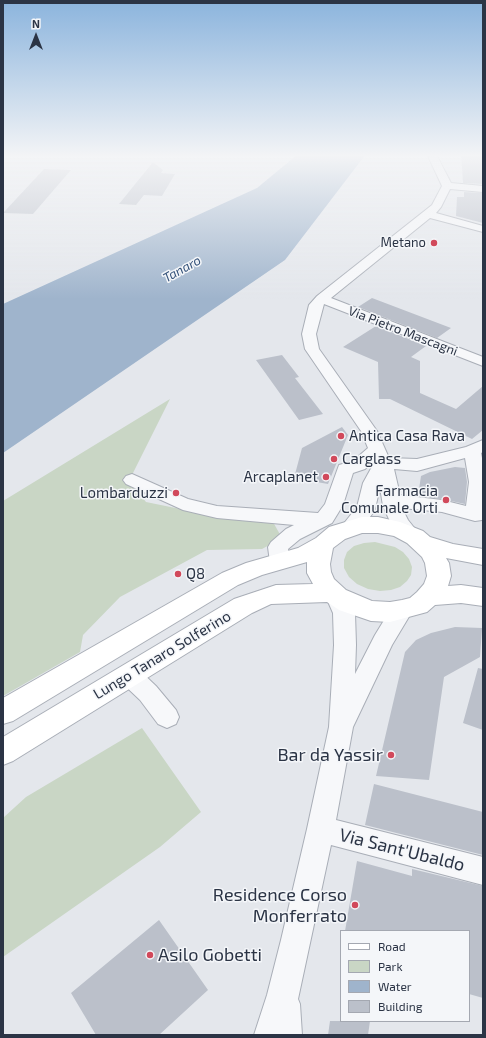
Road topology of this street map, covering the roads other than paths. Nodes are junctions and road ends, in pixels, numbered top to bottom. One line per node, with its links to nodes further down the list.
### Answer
1 (438, 202): 2 (street)
2 (429, 214): 3 (street); 4 (street)
3 (483, 229)
4 (322, 299): 5 (street, Via Pietro Mascagni); 7 (street)
5 (483, 362)
6 (479, 449): 7 (street); 9 (street)
7 (380, 456): 9 (street); 10 (street); 11 (street)
8 (132, 480): 11 (street)
9 (390, 500): 12 (street)
10 (351, 527): 11 (main road); 12 (main road)
11 (321, 533): 14 (main road); 19 (main road, Lungo Tanaro Solferino)
12 (417, 539): 13 (main road); 15 (main road)
13 (483, 557)
14 (335, 595): 17 (main road); 18 (main road, Lungo Tanaro Solferino); 21 (street)
15 (430, 596): 16 (main road); 17 (main road)
16 (483, 597)
17 (402, 610): 21 (street)
18 (129, 675): 20 (street); 22 (main road, Lungo Tanaro Solferino)
19 (3, 712)
20 (167, 717)
21 (341, 727): 23 (street)
22 (3, 752)
23 (321, 829): 24 (street, Via Sant'Ubaldo); 25 (street)
24 (483, 871)
25 (283, 996): 26 (street); 27 (street)
26 (270, 1035)
27 (286, 1035)

